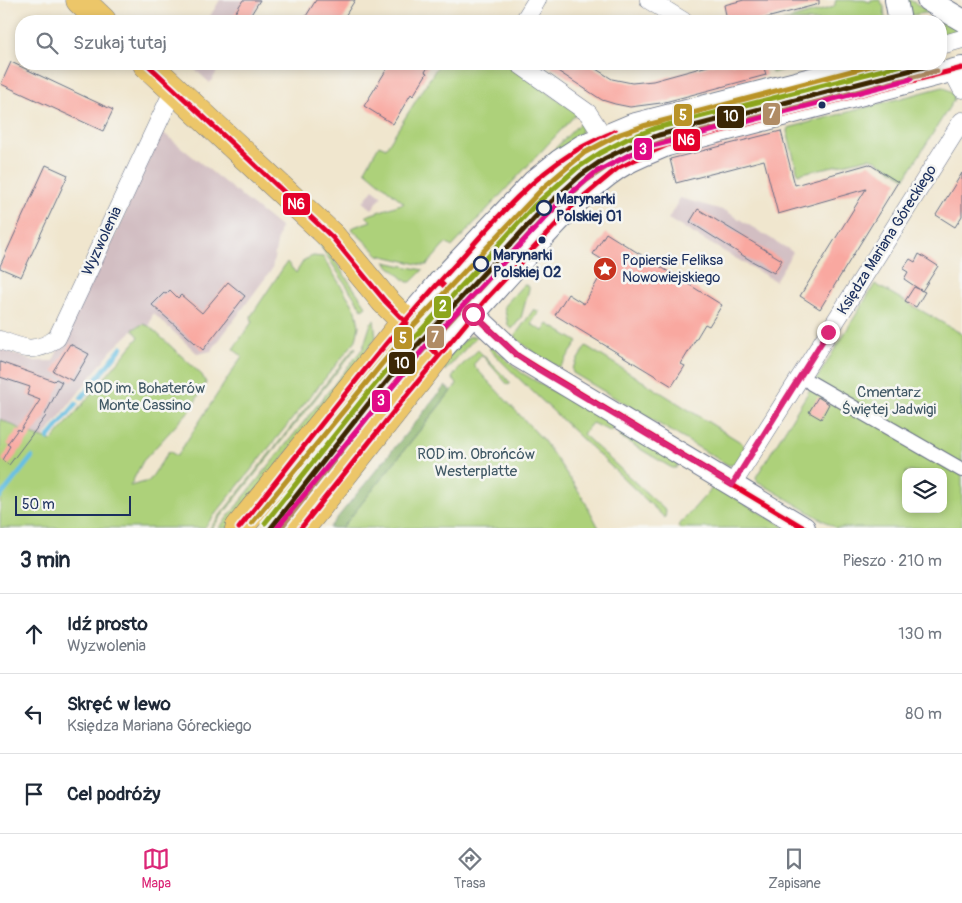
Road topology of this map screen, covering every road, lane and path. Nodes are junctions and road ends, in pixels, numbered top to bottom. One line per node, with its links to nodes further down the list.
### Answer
1 (80, 0): 6 (main road)
2 (537, 0): 7 (street)
3 (648, 0): 8 (street)
4 (896, 0): 9 (street)
5 (928, 0): 10 (street)
6 (96, 15)
7 (528, 15)
8 (673, 15)
9 (899, 15)
10 (962, 20)
11 (962, 39): 12 (street)
12 (947, 43)
13 (153, 70): 17 (main road)
14 (527, 70): 19 (street)
15 (847, 70): 19 (street)
16 (959, 76): 20 (street)
17 (174, 89): 23 (main road); 24 (street, Wyzwolenia)
18 (962, 121): 28 (street, Księdza Mariana Góreckiego)
19 (603, 136): 20 (street); 21 (street)
20 (619, 167): 22 (street)
21 (439, 282): 22 (street); 23 (street)
22 (473, 314): 25 (street); 28 (street)
23 (405, 322): 25 (main road); 29 (main road)
24 (0, 340)
25 (438, 354): 30 (main road)
26 (811, 383): 27 (street)
27 (962, 470)
28 (732, 485): 31 (street)
29 (239, 528)
30 (301, 528)
31 (804, 528)

